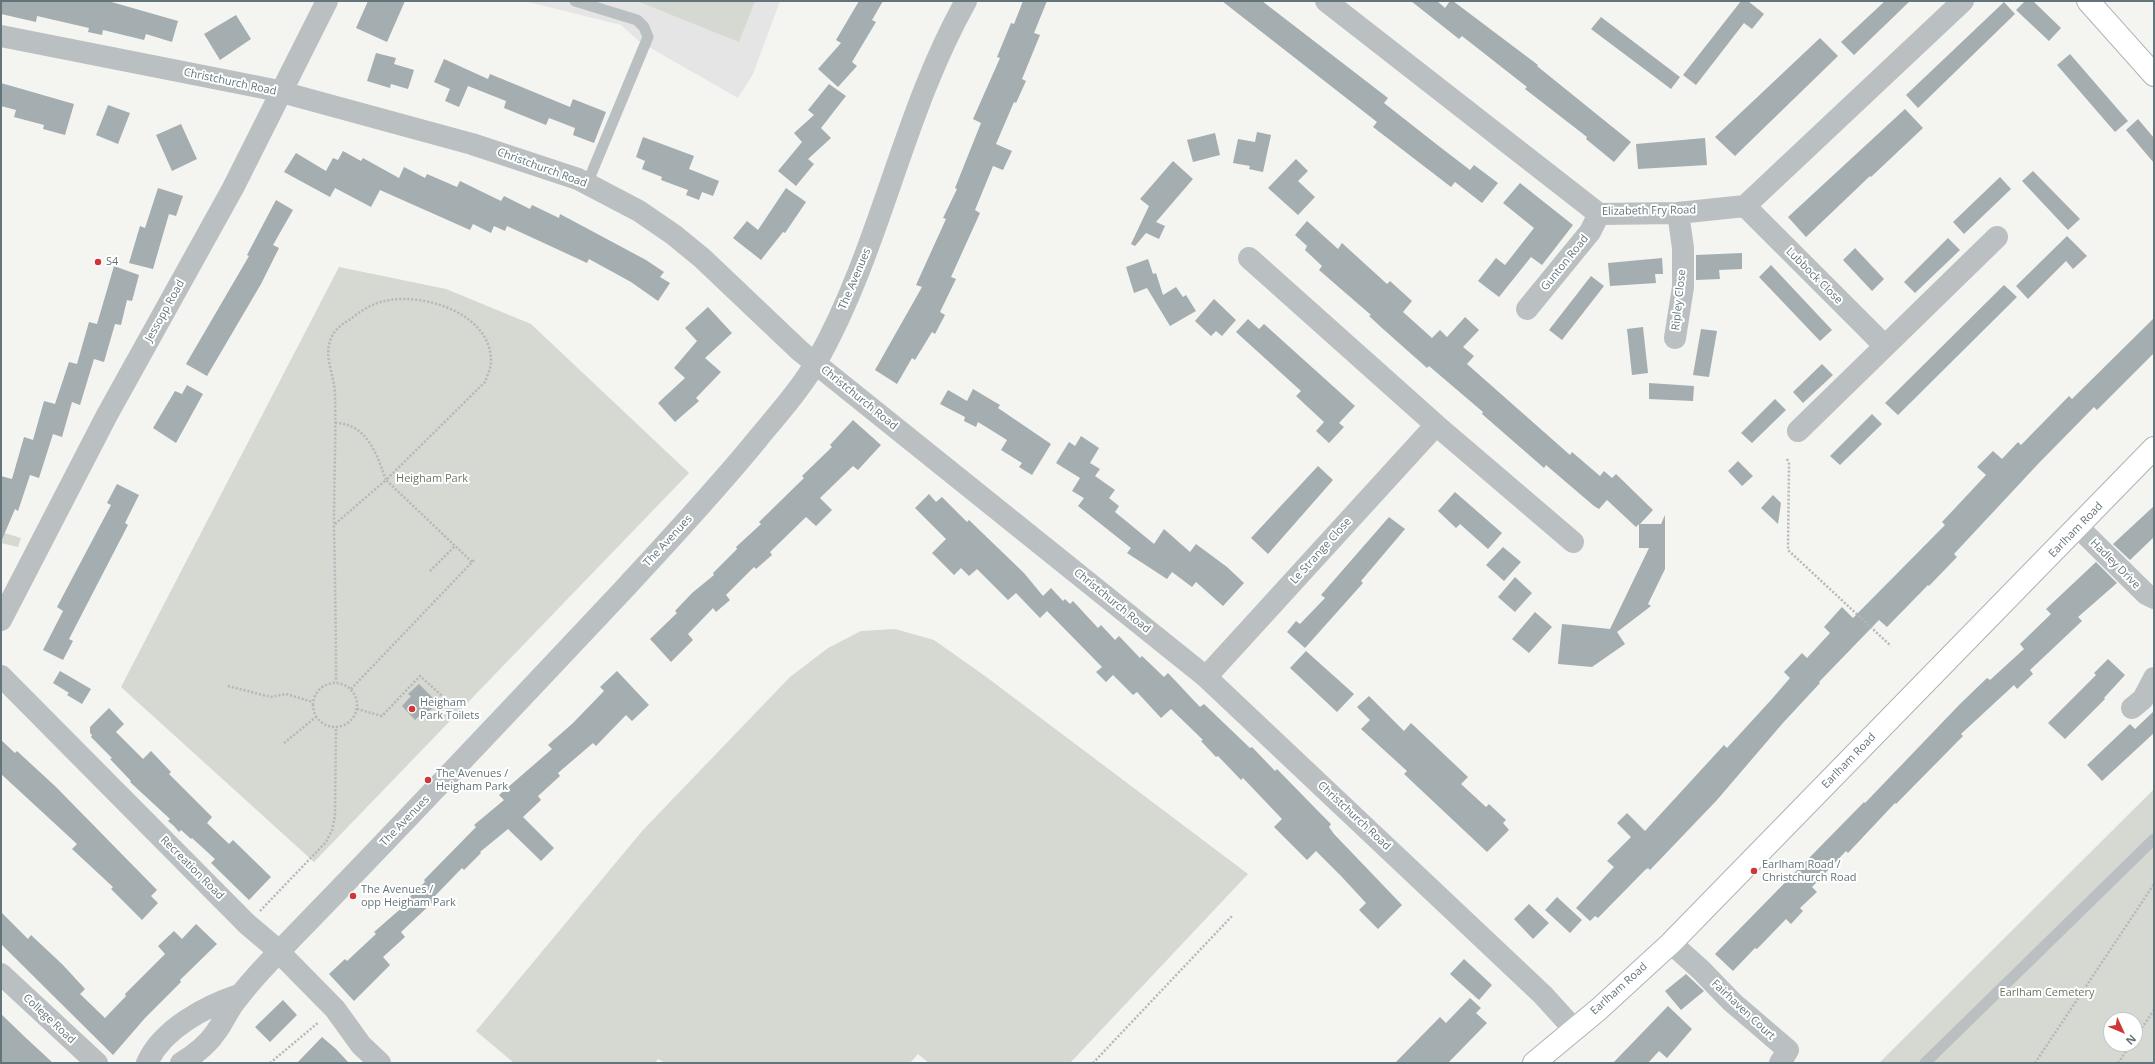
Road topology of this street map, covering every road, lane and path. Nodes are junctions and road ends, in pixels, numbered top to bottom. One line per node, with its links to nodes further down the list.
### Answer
1 (327, 1): 9 (street, Jessopp Road)
2 (575, 1): 10 (lane)
3 (966, 1): 19 (street, The Avenues)
4 (1326, 1): 13 (street, Elizabeth Fry Road)
5 (1963, 1): 11 (street)
6 (2088, 1): 8 (main road)
7 (1, 36): 9 (street, Christchurch Road)
8 (2154, 75)
9 (282, 92): 10 (street, Christchurch Road); 32 (street, Jessopp Road)
10 (587, 184): 19 (street, Christchurch Road)
11 (1745, 206): 12 (street, Elizabeth Fry Road); 18 (street, Lubbock Close)
12 (1678, 213): 13 (street, Elizabeth Fry Road); 17 (street, Ripley Close)
13 (1600, 214): 16 (street, Gunton Road)
14 (1997, 237): 18 (street)
15 (1249, 258): 21 (street)
16 (1527, 309)
17 (1675, 338)
18 (1884, 345): 22 (street)
19 (816, 362): 35 (street, Christchurch Road); 52 (street, The Avenues)
20 (335, 423): 25 (path); 25 (path); 26 (path)
21 (1436, 425): 28 (street); 35 (street, Le Strange Close)
22 (1798, 431)
23 (2154, 448): 27 (main road, Earlham Road)
24 (1787, 459): 33 (path)
25 (386, 480): 26 (path); 29 (path)
26 (334, 524): 37 (path)
27 (2078, 527): 31 (street, Hadley Drive); 51 (main road, Earlham Road)
28 (1573, 542)
29 (455, 546): 30 (path); 39 (path)
30 (430, 571)
31 (2154, 598)
32 (1, 620)
33 (1891, 646)
34 (1, 676): 50 (street, Recreation Road)
35 (1206, 677): 58 (street, Christchurch Road)
36 (2154, 678): 42 (street)
37 (336, 682): 39 (path); 41 (path)
38 (228, 686): 41 (path)
39 (351, 689): 43 (path)
40 (458, 701): 43 (path)
41 (313, 702): 44 (path)
42 (2132, 708)
43 (357, 709): 45 (path)
44 (316, 717): 45 (path); 46 (path)
45 (336, 727): 50 (path)
46 (284, 743)
47 (2154, 839): 68 (lane)
48 (2154, 884): 69 (path)
49 (1233, 916): 65 (path)
50 (247, 924): 52 (street, Recreation Road)
51 (1670, 943): 58 (main road, Earlham Road); 67 (street, Fairhaven Court)
52 (278, 953): 54 (street, The Avenues); 55 (street, Recreation Road)
53 (4, 984): 60 (street, College Road)
54 (239, 995): 61 (street, The Avenues); 62 (street, The Avenues)
55 (335, 1009): 63 (path); 64 (street, Recreation Road)
56 (2154, 1010): 57 (path)
57 (2143, 1026)
58 (1573, 1028): 66 (main road, Earlham Road)
59 (2126, 1052): 70 (path)
60 (97, 1063)
61 (147, 1063)
62 (182, 1063)
63 (270, 1063)
64 (380, 1063)
65 (1093, 1063)
66 (1534, 1063)
67 (1780, 1063)
68 (1925, 1063)
69 (2035, 1063)
70 (2118, 1063)

